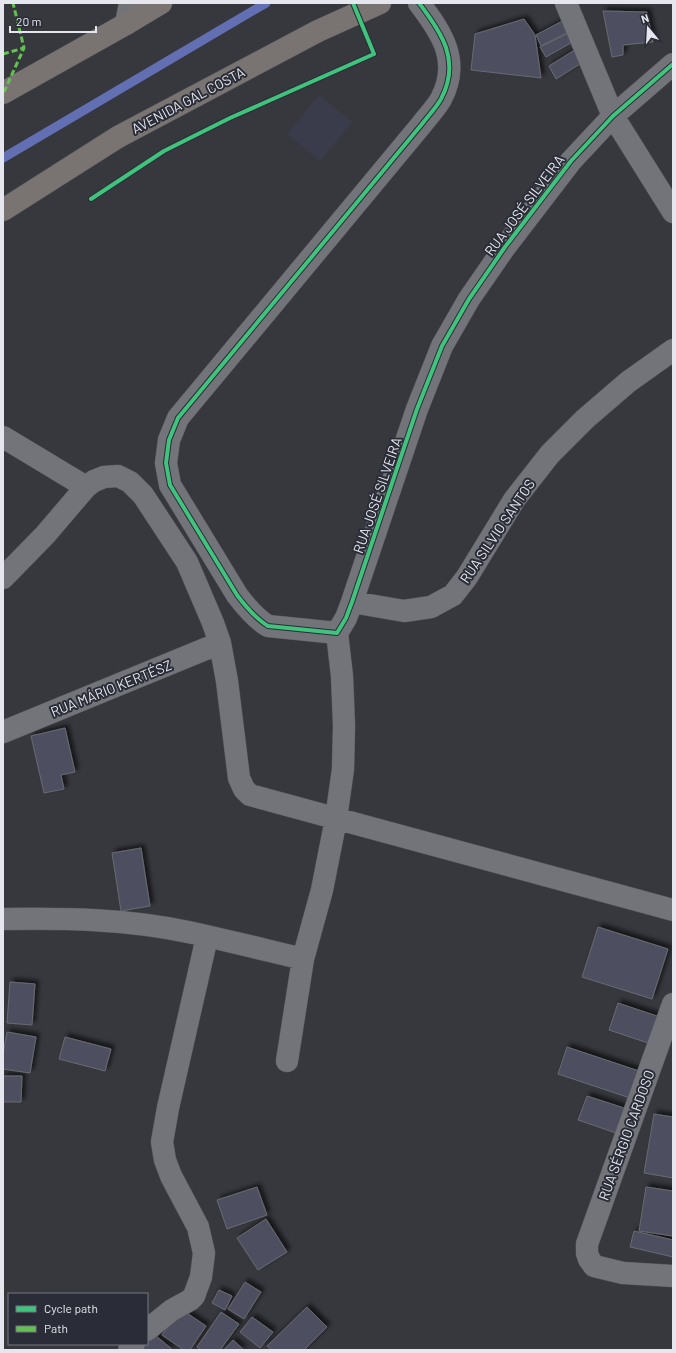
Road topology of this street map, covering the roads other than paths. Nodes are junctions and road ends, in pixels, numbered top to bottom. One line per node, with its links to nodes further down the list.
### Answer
1 (130, 3): 6 (street)
2 (161, 3): 6 (main road)
3 (380, 3): 10 (main road, AVENIDA GAL COSTA)
4 (419, 3): 17 (street)
5 (566, 3): 9 (street)
6 (126, 24): 8 (main road)
7 (673, 64): 9 (street, RUA JOSÉ SILVEIRA)
8 (3, 93)
9 (613, 116): 11 (street); 16 (street, RUA JOSÉ SILVEIRA)
10 (3, 210)
11 (673, 212)
12 (673, 350): 16 (street, RUA SILVIO SANTOS)
13 (3, 437): 14 (street)
14 (86, 487): 15 (street); 18 (street)
15 (3, 578)
16 (352, 602): 17 (street, RUA JOSÉ SILVEIRA)
17 (337, 633): 20 (street)
18 (220, 643): 19 (street, RUA MÁRIO KERTÉSZ); 20 (street)
19 (3, 732)
20 (336, 819): 21 (street); 24 (street)
21 (673, 910)
22 (3, 919): 23 (street)
23 (207, 937): 24 (street); 28 (street)
24 (303, 959): 26 (street)
25 (673, 1004): 27 (street, RUA SÉRGIO CARDOSO)
26 (287, 1061)
27 (673, 1276)
28 (148, 1329)

